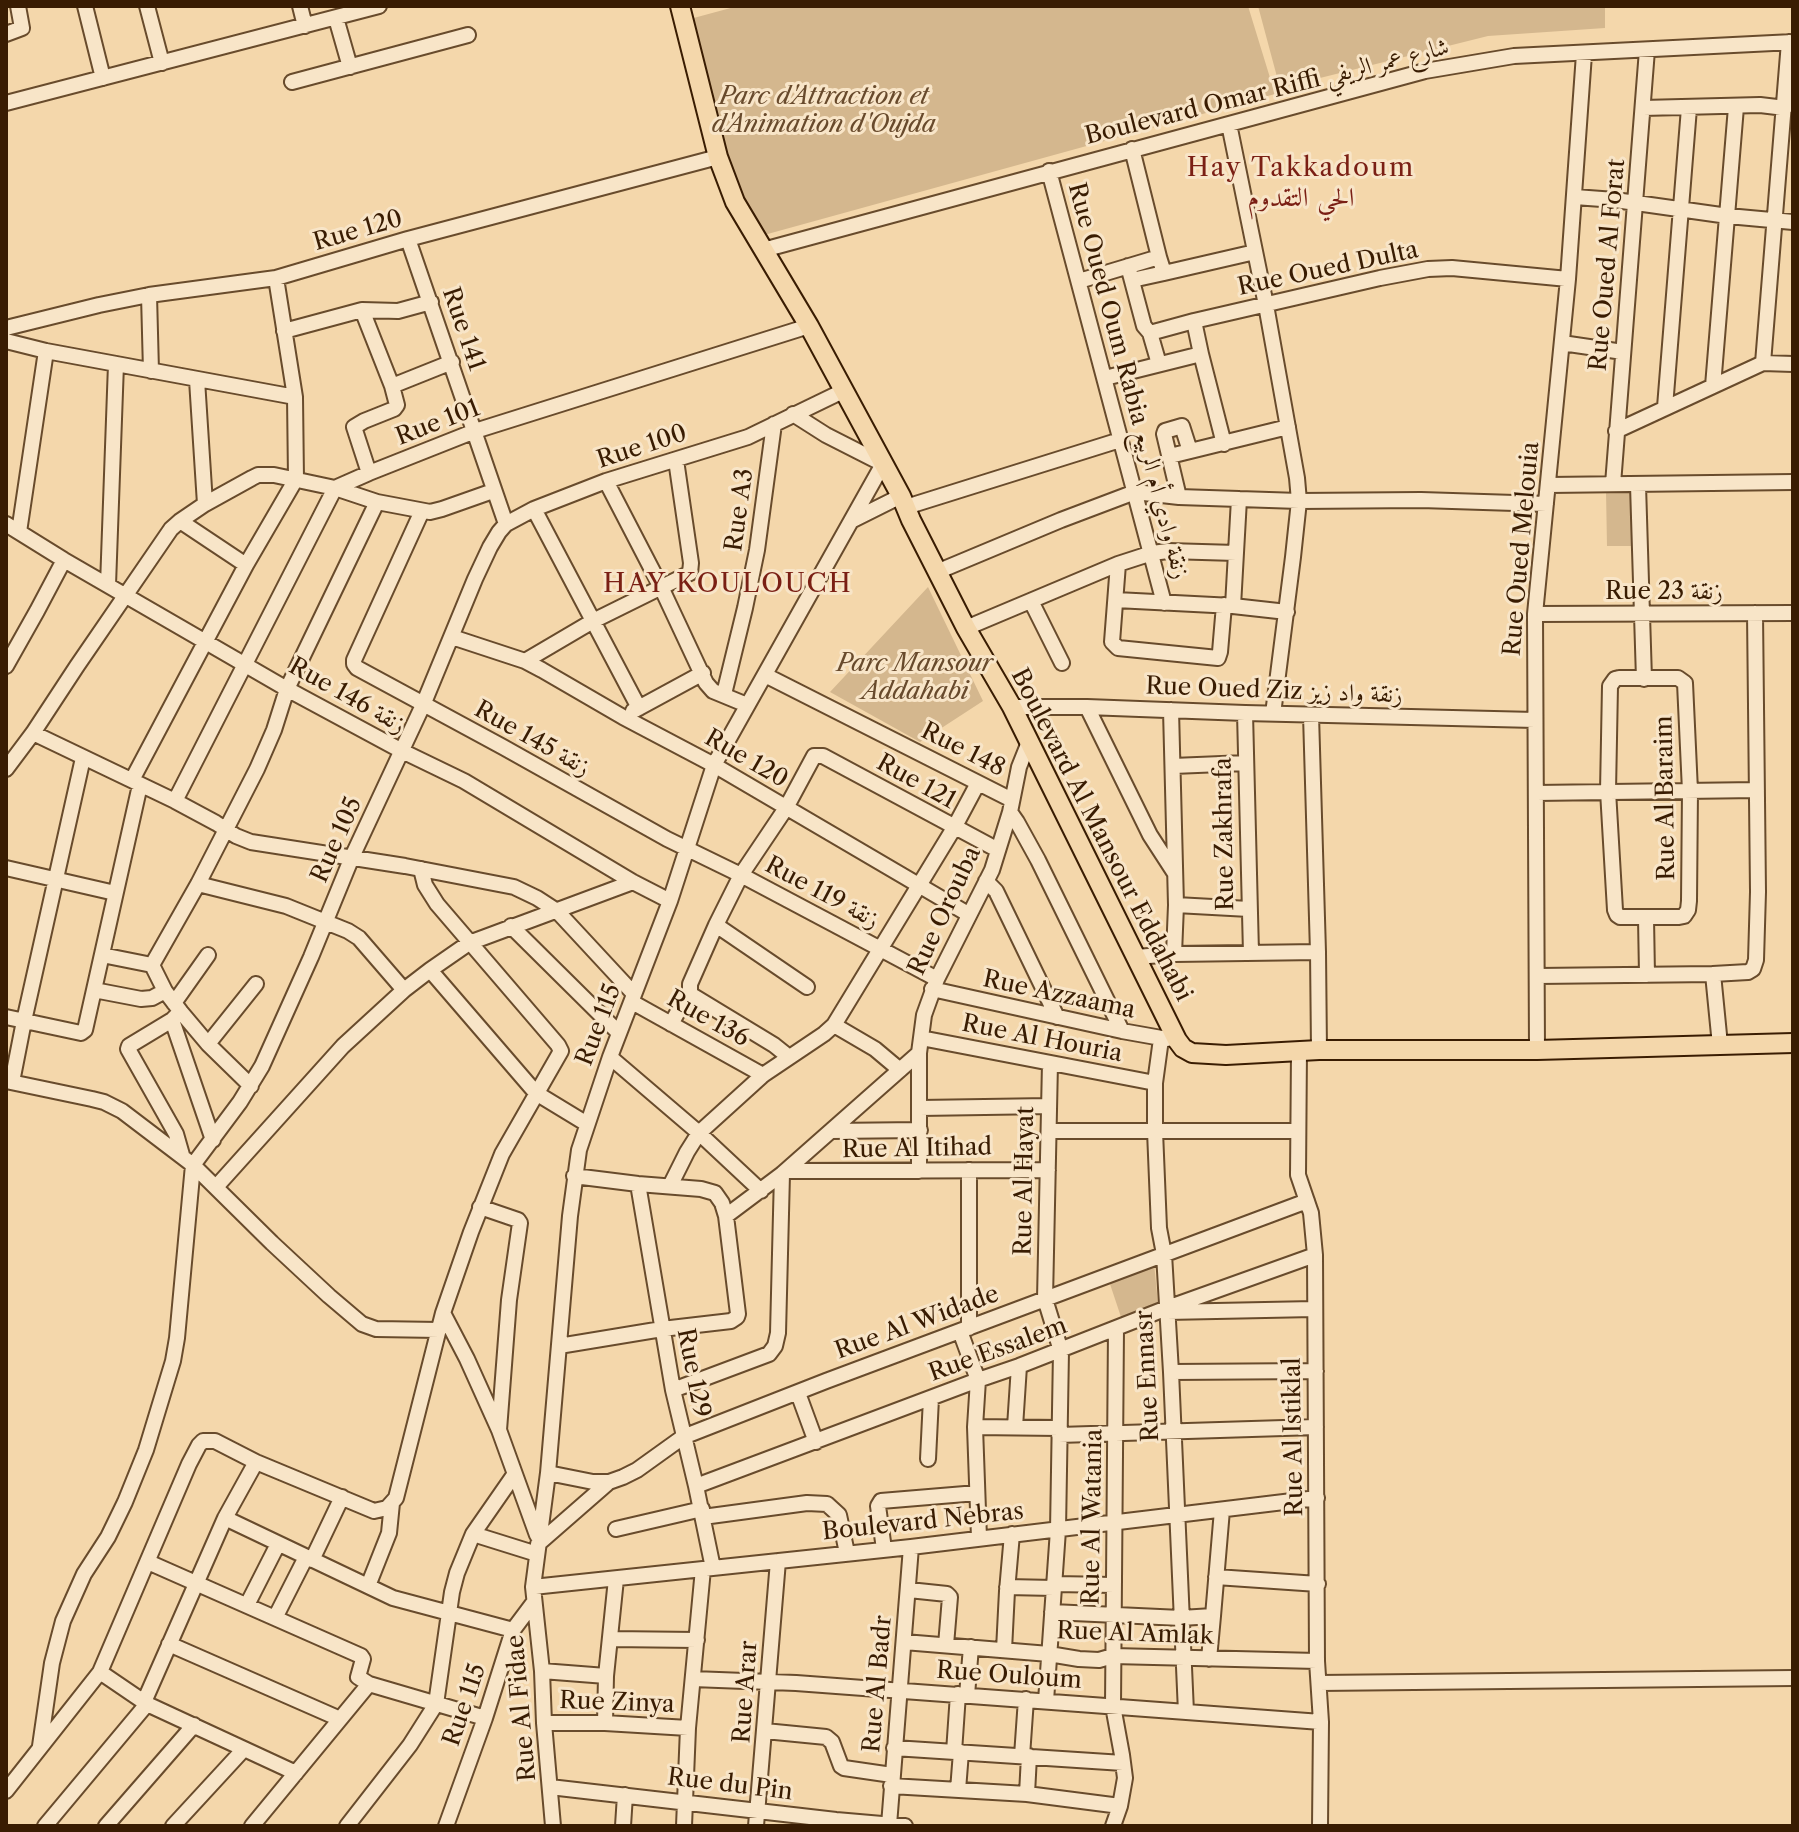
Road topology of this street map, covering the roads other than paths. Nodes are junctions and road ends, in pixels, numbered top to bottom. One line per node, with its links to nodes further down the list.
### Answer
1 (18, 6): 9 (street)
2 (85, 6): 16 (street)
3 (147, 6): 14 (street)
4 (300, 6): 8 (street)
5 (680, 6): 25 (main road, Boulevard Al Mansour Eddahabi)
6 (372, 7): 7 (street)
7 (336, 18): 8 (street); 15 (street)
8 (305, 26): 14 (street)
9 (6, 34)
10 (468, 35): 15 (street)
11 (1791, 42): 12 (street, Boulevard Omar Riffi شارع عمر الريفي); 22 (street)
12 (1647, 50): 13 (street, Boulevard Omar Riffi شارع عمر الريفي); 20 (street, Rue Oued Al Forat)
13 (1584, 54): 23 (street, Boulevard Omar Riffi شارع عمر الريفي); 27 (street, Rue Oued Melouia)
14 (162, 63): 16 (street)
15 (350, 67): 17 (street)
16 (103, 78): 18 (street)
17 (292, 82)
18 (6, 103)
19 (1736, 107): 21 (street); 22 (street); 30 (street)
20 (1643, 108): 21 (street); 28 (street, Rue Oued Al Forat)
21 (1689, 108): 29 (street)
22 (1785, 108): 31 (street)
23 (1229, 124): 24 (street, Boulevard Omar Riffi شارع عمر الريفي); 35 (street)
24 (1132, 149): 26 (street, Boulevard Omar Riffi شارع عمر الريفي); 36 (street)
25 (718, 157): 33 (street, Rue 120); 34 (main road, Boulevard Al Mansour Eddahabi)
26 (1049, 171): 34 (street, Boulevard Omar Riffi شارع عمر الريفي); 41 (street, Rue Oued Oum Rabia زنقة وادي أم الربيع)
27 (1575, 197): 28 (street); 40 (street, Rue Oued Melouia)
28 (1636, 204): 29 (street); 54 (street, Rue Oued Al Forat)
29 (1681, 210): 30 (street); 68 (street)
30 (1728, 216): 31 (street); 65 (street)
31 (1774, 220): 32 (street); 57 (street)
32 (1793, 222)
33 (408, 239): 39 (street, Rue 120); 43 (street, Rue 141)
34 (763, 250): 47 (main road, Boulevard Al Mansour Eddahabi)
35 (1255, 252): 38 (street); 44 (street)
36 (1159, 257): 37 (street); 38 (street)
37 (1130, 273): 38 (street); 41 (street); 50 (street)
38 (1164, 273)
39 (276, 278): 42 (street, Rue 120); 49 (street)
40 (1568, 279): 44 (street, Rue Oued Dulta); 52 (street, Rue Oued Melouia)
41 (1079, 281): 62 (street, Rue Oued Oum Rabia زنقة وادي أم الربيع)
42 (149, 295): 48 (street, Rue 120); 61 (street)
43 (431, 302): 45 (street); 56 (street, Rue 141)
44 (1266, 305): 46 (street, Rue Oued Dulta); 71 (street)
45 (362, 310): 49 (street); 64 (street)
46 (1194, 321): 50 (street, Rue Oued Dulta); 55 (street)
47 (809, 326): 66 (main road, Boulevard Al Mansour Eddahabi); 72 (street, Rue 101)
48 (6, 328)
49 (284, 331): 67 (street)
50 (1150, 333): 59 (street)
51 (6, 341): 53 (street)
52 (1562, 343): 54 (street); 85 (street, Rue Oued Melouia)
53 (46, 351): 58 (street); 102 (street)
54 (1623, 352): 73 (street, Rue Oued Al Forat)
55 (1201, 354): 59 (street); 75 (street)
56 (452, 362): 64 (street); 72 (street, Rue 141)
57 (1763, 363): 60 (street); 65 (street)
58 (116, 364): 61 (street); 109 (street)
59 (1159, 364): 62 (street)
60 (1793, 364)
61 (151, 371): 63 (street)
62 (1105, 378): 74 (street, Rue Oued Oum Rabia زنقة وادي أم الربيع)
63 (197, 380): 67 (street); 95 (street)
64 (392, 386): 80 (street)
65 (1713, 386): 68 (street)
66 (843, 391): 69 (street, Rue 100); 79 (main road, Boulevard Al Mansour Eddahabi)
67 (295, 397): 81 (street)
68 (1665, 407): 73 (street)
69 (793, 414): 70 (street, Rue 100); 79 (street)
70 (774, 424): 78 (street, Rue 100); 133 (street, Rue A3)
71 (1288, 427): 75 (street); 92 (street)
72 (475, 431): 80 (street, Rue 101); 88 (street, Rue 141)
73 (1616, 431): 84 (street, Rue Oued Al Forat)
74 (1120, 440): 89 (street, Rue Oued Oum Rabia زنقة وادي أم الربيع); 94 (street)
75 (1224, 444): 76 (street)
76 (1190, 451): 77 (street); 77 (street)
77 (1170, 456): 90 (street)
78 (676, 460): 82 (street, Rue 100); 110 (street)
79 (883, 464): 94 (main road, Boulevard Al Mansour Eddahabi); 100 (street, Rue 115)
80 (369, 473): 87 (street, Rue 101)
81 (296, 479): 87 (street); 95 (street); 107 (street)
82 (606, 481): 97 (street, Rue 100); 110 (street)
83 (1793, 482): 86 (street)
84 (1613, 484): 85 (street); 86 (street)
85 (1549, 485): 96 (street, Rue Oued Melouia)
86 (1638, 485): 120 (street)
87 (335, 488): 93 (street); 127 (street)
88 (493, 491): 98 (street); 101 (street, Rue 141)
89 (1135, 492): 90 (street); 103 (street, Rue Oued Oum Rabia زنقة وادي أم الربيع); 108 (street)
90 (1179, 497): 91 (street)
91 (1239, 499): 92 (street); 104 (street)
92 (1299, 501): 96 (street); 116 (street)
93 (377, 502): 98 (street); 132 (street)
94 (903, 502): 100 (street); 108 (main road, Boulevard Al Mansour Eddahabi)
95 (205, 504): 99 (street)
96 (1546, 504): 119 (street, Rue Oued Melouia)
97 (534, 509): 101 (street, Rue 100); 121 (street)
98 (422, 511): 134 (street, Rue 145 زنقة)
99 (180, 521): 107 (street); 111 (street)
100 (851, 521): 130 (street, Rue 115)
101 (506, 524): 123 (street, Rue 105)
102 (13, 528): 105 (street, Rue 146 زنقة)
103 (1152, 553): 104 (street); 106 (street); 114 (street, Rue Oued Oum Rabia زنقة وادي أم الربيع)
104 (1236, 553): 115 (street)
105 (64, 560): 109 (street, Rue 146 زنقة); 128 (street)
106 (1118, 564): 112 (street); 113 (street)
107 (246, 565): 124 (street)
108 (939, 571): 122 (main road, Boulevard Al Mansour Eddahabi)
109 (108, 585): 111 (street, Rue 146 زنقة)
110 (661, 587): 121 (street); 129 (street)
111 (124, 595): 124 (street, Rue 146 زنقة); 145 (street)
112 (1116, 600): 114 (street); 115 (street)
113 (1031, 601): 122 (street); 126 (street)
114 (1164, 603): 115 (street)
115 (1228, 605): 116 (street)
116 (1287, 612): 141 (street)
117 (1755, 613): 118 (street, Rue 23 زنقة); 120 (street, Rue 23 زنقة); 155 (street)
118 (1793, 613)
119 (1535, 614): 120 (street, Rue 23 زنقة); 144 (street, Rue Oued Melouia)
120 (1642, 614): 131 (street)
121 (593, 621): 125 (street); 138 (street)
122 (966, 628): 136 (main road, Boulevard Al Mansour Eddahabi)
123 (452, 637): 125 (street, Rue 120); 134 (street, Rue 105)
124 (207, 641): 127 (street, Rue 146 زنقة); 153 (street)
125 (525, 661): 143 (street, Rue 120)
126 (1062, 663)
127 (245, 664): 132 (street, Rue 146 زنقة); 159 (street)
128 (6, 666)
129 (703, 673): 133 (street); 138 (street)
130 (765, 675): 135 (street, Rue 115); 154 (street, Rue 148)
131 (1644, 679): 156 (street, Rue Al Baraim); 157 (street, Rue Al Baraim)
132 (287, 689): 147 (street, Rue 146 زنقة); 163 (street)
133 (724, 694): 135 (street)
134 (423, 705): 147 (street, Rue 105); 164 (street, Rue 145 زنقة)
135 (747, 705): 151 (street, Rue 115)
136 (1012, 707): 137 (street, Rue Oued Ziz زنقة واد زيز); 146 (main road, Boulevard Al Mansour Eddahabi)
137 (1087, 707): 139 (street, Rue Oued Ziz زنقة واد زيز); 169 (street)
138 (639, 708): 143 (street)
139 (1171, 710): 140 (street, Rue Oued Ziz زنقة واد زيز); 152 (street)
140 (1245, 713): 141 (street, Rue Oued Ziz زنقة واد زيز); 149 (street, Rue Zakhrafa)
141 (1273, 714): 142 (street, Rue Oued Ziz زنقة واد زيز)
142 (1311, 715): 144 (street, Rue Oued Ziz زنقة واد زيز); 188 (street)
143 (623, 717): 151 (street, Rue 120)
144 (1535, 720): 158 (street, Rue Oued Melouia)
145 (33, 733): 148 (street, Rue 136); 150 (street)
146 (1029, 742): 160 (street, Rue Orouba); 193 (main road, Boulevard Al Mansour Eddahabi)
147 (402, 751): 166 (street, Rue 105); 173 (street, Rue 146 زنقة)
148 (83, 758): 153 (street, Rue 136); 171 (street)
149 (1246, 763): 152 (street); 179 (street, Rue Zakhrafa)
150 (7, 765)
151 (714, 765): 161 (street, Rue 120); 164 (street, Rue 115)
152 (1173, 766): 169 (street)
153 (136, 782): 159 (street, Rue 136); 176 (street)
154 (978, 783): 160 (street, Rue 148); 162 (street)
155 (1757, 790): 157 (street); 196 (street)
156 (1608, 791): 157 (street); 158 (street); 182 (street, Rue Al Baraim)
157 (1690, 791): 182 (street, Rue Al Baraim)
158 (1536, 793): 198 (street, Rue Oued Melouia)
159 (175, 801): 163 (street, Rue 136)
160 (1011, 806): 165 (street, Rue Orouba); 212 (street)
161 (786, 808): 162 (street, Rue 121); 170 (street); 175 (street, Rue 120)
162 (954, 828): 165 (street, Rue 121); 175 (street)
163 (225, 829): 166 (street, Rue 136); 174 (street)
164 (687, 849): 170 (street, Rue 119 زنقة); 177 (street, Rue 115)
165 (998, 850): 172 (street, Rue Orouba)
166 (352, 857): 168 (street, Rue 136); 183 (street, Rue 105)
167 (6, 868): 171 (street)
168 (421, 869): 180 (street, Rue 136); 186 (street)
169 (1174, 873): 178 (street)
170 (741, 875): 184 (street); 187 (street, Rue 119 زنقة)
171 (57, 879): 176 (street); 209 (street)
172 (986, 881): 181 (street, Rue Orouba); 208 (street)
173 (633, 882): 177 (street, Rue 146 زنقة); 180 (street)
174 (198, 884): 183 (street); 194 (street)
175 (917, 886): 181 (street, Rue 120); 187 (street)
176 (115, 893): 191 (street)
177 (670, 901): 205 (street, Rue 115)
178 (1176, 905): 179 (street); 190 (street)
179 (1249, 909): 189 (street, Rue Zakhrafa)
180 (557, 911): 185 (street); 205 (street, Rue 136)
181 (968, 914): 200 (street, Rue Orouba)
182 (1646, 918): 197 (street)
183 (326, 921): 203 (street); 229 (street, Rue 105)
184 (716, 925): 201 (street); 204 (street)
185 (511, 926): 186 (street); 213 (street)
186 (469, 943): 195 (street); 230 (street)
187 (880, 948): 200 (street, Rue 119 زنقة); 211 (street)
188 (1318, 952): 189 (street); 219 (street)
189 (1251, 953): 190 (street)
190 (1174, 954): 193 (street)
191 (102, 955): 194 (street); 202 (street)
192 (208, 955): 206 (street)
193 (1136, 957): 214 (main road, Boulevard Al Mansour Eddahabi)
194 (152, 965): 206 (street)
195 (430, 970): 203 (street); 230 (street)
196 (1713, 974): 197 (street); 217 (street)
197 (1647, 975): 198 (street)
198 (1538, 976): 220 (street, Rue Oued Melouia)
199 (256, 984): 216 (street)
200 (934, 984): 208 (street, Rue Azzaama); 218 (street, Rue Orouba)
201 (807, 987)
202 (94, 990): 206 (street); 209 (street)
203 (404, 990): 249 (street)
204 (690, 994): 210 (street); 223 (street)
205 (633, 998): 210 (street, Rue 136); 213 (street, Rue 115)
206 (173, 1007): 216 (street); 240 (street); 241 (street)
207 (6, 1017): 209 (street)
208 (1057, 1017): 212 (street, Rue Azzaama)
209 (24, 1021): 227 (street)
210 (671, 1024): 226 (street, Rue 136)
211 (834, 1025): 223 (street); 225 (street)
212 (1122, 1031): 214 (street, Rue Azzaama)
213 (619, 1033): 222 (street, Rue 115)
214 (1169, 1039): 221 (main road, Boulevard Al Mansour Eddahabi); 228 (street, Rue Ennasr)
215 (1793, 1043): 217 (main road, Boulevard Al Mansour Eddahabi)
216 (208, 1044): 229 (street)
217 (1720, 1045): 220 (main road, Boulevard Al Mansour Eddahabi)
218 (920, 1046): 224 (street, Rue Al Houria); 225 (street); 232 (street, Rue Orouba)
219 (1319, 1050): 220 (main road, Boulevard Al Mansour Eddahabi); 221 (main road, Boulevard Al Mansour Eddahabi)
220 (1537, 1050)
221 (1299, 1051): 238 (street, Rue Al Istiklal)
222 (610, 1057): 233 (street, Rue 115); 239 (street)
223 (789, 1057): 226 (street)
224 (1050, 1063): 228 (street, Rue Al Houria); 231 (street, Rue Al Hayat)
225 (900, 1070): 235 (street)
226 (763, 1075): 239 (street)
227 (9, 1082): 241 (street)
228 (1155, 1083): 237 (street, Rue Ennasr)
229 (251, 1086): 240 (street, Rue 105)
230 (536, 1093): 233 (street); 252 (street)
231 (1049, 1106): 232 (street); 236 (street, Rue Al Hayat)
232 (920, 1108): 234 (street, Rue Orouba)
233 (587, 1124): 246 (street, Rue 115)
234 (920, 1130): 235 (street); 244 (street, Rue Orouba)
235 (831, 1131): 245 (street)
236 (1049, 1131): 237 (street); 243 (street, Rue Al Hayat)
237 (1155, 1131): 238 (street); 254 (street, Rue Ennasr)
238 (1298, 1131): 251 (street, Rue Al Istiklal)
239 (699, 1133): 248 (street); 250 (street)
240 (213, 1140): 241 (street, Rue 105)
241 (188, 1160): 249 (street); 366 (street)
242 (969, 1170): 243 (street, Rue Al Itihad); 244 (street, Rue Al Itihad); 261 (street)
243 (1048, 1170): 256 (street, Rue Al Hayat)
244 (919, 1171): 245 (street, Rue Al Itihad)
245 (784, 1172): 250 (street); 270 (street)
246 (574, 1176): 247 (street); 264 (street, Rue 115)
247 (638, 1184): 248 (street); 260 (street, Rue 129)
248 (670, 1186): 253 (street)
249 (216, 1187): 263 (street)
250 (761, 1191): 253 (street)
251 (1307, 1201): 254 (street, Rue Al Widade); 255 (street, Rue Al Istiklal)
252 (480, 1207): 259 (street); 276 (street)
253 (726, 1216): 260 (street)
254 (1164, 1254): 256 (street, Rue Al Widade); 258 (street, Rue Ennasr)
255 (1315, 1255): 257 (street, Rue Al Istiklal); 258 (street, Rue Essalem)
256 (1045, 1299): 261 (street, Rue Al Widade); 265 (street, Rue Al Hayat)
257 (1314, 1309): 258 (street); 267 (street, Rue Al Istiklal)
258 (1167, 1310): 262 (street, Rue Essalem); 268 (street, Rue Ennasr)
259 (443, 1313): 263 (street); 276 (street)
260 (662, 1329): 264 (street); 270 (street, Rue 129)
261 (965, 1329): 269 (street); 271 (street, Rue Al Widade)
262 (1116, 1329): 265 (street, Rue Essalem); 278 (street, Rue Al Watania)
263 (439, 1330): 291 (street)
264 (559, 1346): 284 (street, Rue 115)
265 (1061, 1351): 266 (street, Rue Essalem); 277 (street, Rue Al Hayat)
266 (1019, 1366): 269 (street, Rue Essalem); 274 (street)
267 (1316, 1371): 268 (street); 275 (street, Rue Al Istiklal)
268 (1171, 1372): 279 (street, Rue Ennasr)
269 (978, 1380): 272 (street, Rue Essalem); 273 (street)
270 (673, 1390): 280 (street, Rue 129)
271 (798, 1393): 280 (street, Rue Al Widade); 281 (street)
272 (931, 1398): 281 (street, Rue Essalem); 282 (street)
273 (975, 1427): 274 (street); 288 (street)
274 (1015, 1427): 277 (street)
275 (1316, 1427): 279 (street); 290 (street, Rue Al Istiklal)
276 (499, 1430): 285 (street)
277 (1059, 1431): 278 (street); 298 (street, Rue Al Hayat)
278 (1116, 1432): 279 (street); 296 (street, Rue Al Watania)
279 (1173, 1432): 294 (street, Rue Ennasr)
280 (683, 1437): 286 (street, Rue Al Widade); 287 (street, Rue 129)
281 (816, 1442): 287 (street, Rue Essalem)
282 (928, 1459)
283 (256, 1462): 289 (street); 295 (street); 309 (street)
284 (548, 1473): 286 (street); 303 (street, Rue 115)
285 (514, 1475): 299 (street); 303 (street)
286 (609, 1482): 303 (street, Rue Al Widade)
287 (696, 1486): 293 (street, Rue 129)
288 (977, 1493): 301 (street); 305 (street)
289 (342, 1497): 291 (street); 307 (street)
290 (1317, 1498): 292 (street, Boulevard Nebras); 314 (street, Rue Al Istiklal)
291 (392, 1503): 316 (street)
292 (1222, 1510): 294 (street, Boulevard Nebras); 311 (street)
293 (702, 1513): 297 (street); 306 (street); 310 (street, Rue 129)
294 (1176, 1515): 296 (street, Boulevard Nebras); 327 (street, Rue Ennasr)
295 (225, 1518): 302 (street); 313 (street)
296 (1114, 1522): 298 (street, Boulevard Nebras); 315 (street, Rue Al Watania)
297 (616, 1529)
298 (1058, 1530): 300 (street, Boulevard Nebras); 317 (street, Rue Al Hayat)
299 (473, 1534): 303 (street); 323 (street)
300 (1012, 1534): 301 (street, Boulevard Nebras); 318 (street)
301 (979, 1538): 304 (street, Boulevard Nebras)
302 (278, 1544): 307 (street); 321 (street)
303 (538, 1546): 320 (street, Rue 115)
304 (911, 1547): 305 (street, Boulevard Nebras); 319 (street, Rue Al Badr)
305 (884, 1549): 306 (street, Boulevard Nebras)
306 (847, 1553): 308 (street, Boulevard Nebras)
307 (309, 1559): 316 (street); 326 (street)
308 (778, 1561): 310 (street, Boulevard Nebras); 346 (street, Rue Arar)
309 (148, 1562): 313 (street); 342 (street)
310 (708, 1568): 312 (street, Boulevard Nebras); 330 (street, Rue 129)
311 (1216, 1577): 314 (street); 325 (street)
312 (616, 1579): 320 (street, Boulevard Nebras); 329 (street)
313 (195, 1583): 321 (street); 332 (street)
314 (1318, 1584): 340 (street, Rue Al Istiklal)
315 (1114, 1585): 317 (street); 324 (street, Rue Al Watania)
316 (368, 1586): 323 (street)
317 (1054, 1586): 318 (street); 322 (street, Rue Al Hayat)
318 (1007, 1587): 335 (street)
319 (909, 1590): 331 (street, Rue Al Badr); 333 (street)
320 (534, 1594): 328 (street, Rue 115); 341 (street, Rue Al Fidae)
321 (247, 1605): 326 (street)
322 (1052, 1612): 324 (street); 336 (street, Rue Al Hayat)
323 (450, 1613): 328 (street); 354 (street)
324 (1114, 1616): 327 (street); 337 (street, Rue Al Watania)
325 (1213, 1616): 327 (street); 339 (street)
326 (275, 1618): 348 (street)
327 (1181, 1618): 338 (street, Rue Ennasr)
328 (513, 1630): 357 (street, Rue 115)
329 (610, 1639): 330 (street); 343 (street)
330 (697, 1640): 345 (street, Rue 129)
331 (904, 1642): 333 (street, Rue Al Amlak); 349 (street, Rue Al Badr)
332 (169, 1644): 353 (street); 358 (street)
333 (946, 1645): 334 (street, Rue Al Amlak)
334 (971, 1647): 335 (street, Rue Al Amlak); 350 (street)
335 (1004, 1650): 336 (street, Rue Al Amlak)
336 (1049, 1654): 337 (street, Rue Al Amlak); 352 (street, Rue Al Hayat)
337 (1113, 1656): 338 (street, Rue Al Amlak); 355 (street, Rue Al Watania)
338 (1183, 1659): 339 (street, Rue Al Amlak); 356 (street, Rue Ennasr)
339 (1209, 1659): 340 (street, Rue Al Amlak)
340 (1317, 1661): 347 (street, Rue Al Istiklal)
341 (542, 1671): 343 (street); 360 (street, Rue Al Fidae)
342 (100, 1672): 353 (street); 366 (street)
343 (606, 1676): 361 (street)
344 (1793, 1678): 347 (street)
345 (693, 1679): 346 (street, Rue Ouloum); 363 (street, Rue 129)
346 (768, 1681): 349 (street, Rue Ouloum); 364 (street, Rue Arar)
347 (1319, 1683): 359 (street, Rue Al Istiklal)
348 (369, 1684): 354 (street); 358 (street)
349 (899, 1690): 350 (street, Rue Ouloum); 365 (street, Rue Al Badr)
350 (962, 1694): 351 (street, Rue Ouloum); 368 (street)
351 (1026, 1699): 352 (street, Rue Ouloum); 369 (street)
352 (1046, 1701): 355 (street, Rue Ouloum)
353 (146, 1703): 362 (street); 383 (street)
354 (436, 1704): 357 (street); 387 (street)
355 (1113, 1706): 356 (street, Rue Ouloum); 370 (street, Rue Al Watania)
356 (1186, 1712): 359 (street, Rue Ouloum)
357 (485, 1718): 388 (street, Rue 115)
358 (340, 1719): 371 (street)
359 (1321, 1722): 395 (street, Rue Al Istiklal)
360 (544, 1723): 361 (street, Rue Zinya); 373 (street, Rue Al Fidae)
361 (605, 1723): 363 (street, Rue Zinya)
362 (194, 1725): 367 (street); 384 (street)
363 (688, 1728): 378 (street, Rue 129)
364 (765, 1731): 372 (street); 380 (street, Rue Arar)
365 (894, 1748): 368 (street); 372 (street, Rue Al Badr)
366 (39, 1749): 375 (street)
367 (244, 1749): 371 (street); 385 (street)
368 (957, 1752): 369 (street); 374 (street)
369 (1026, 1756): 370 (street); 376 (street)
370 (1123, 1763): 379 (street, Rue Al Watania)
371 (296, 1773): 386 (street)
372 (892, 1780): 374 (street); 382 (street, Rue Al Badr)
373 (550, 1787): 377 (street, Rue du Pin); 389 (street, Rue Al Fidae)
374 (958, 1790): 376 (street)
375 (6, 1791)
376 (1027, 1794): 379 (street)
377 (625, 1795): 378 (street, Rue du Pin); 390 (street)
378 (686, 1803): 380 (street, Rue du Pin); 391 (street, Rue 129)
379 (1120, 1806): 394 (street, Rue Al Watania)
380 (757, 1810): 381 (street, Rue du Pin); 392 (street, Rue Arar)
381 (835, 1823): 382 (street, Rue du Pin)
382 (889, 1825): 393 (street, Rue du Pin)
383 (45, 1826)
384 (106, 1826)
385 (173, 1826)
386 (252, 1826)
387 (347, 1826)
388 (446, 1826)
389 (553, 1826)
390 (623, 1826)
391 (684, 1826)
392 (756, 1826)
393 (905, 1826)
394 (1113, 1826)
395 (1320, 1826)

